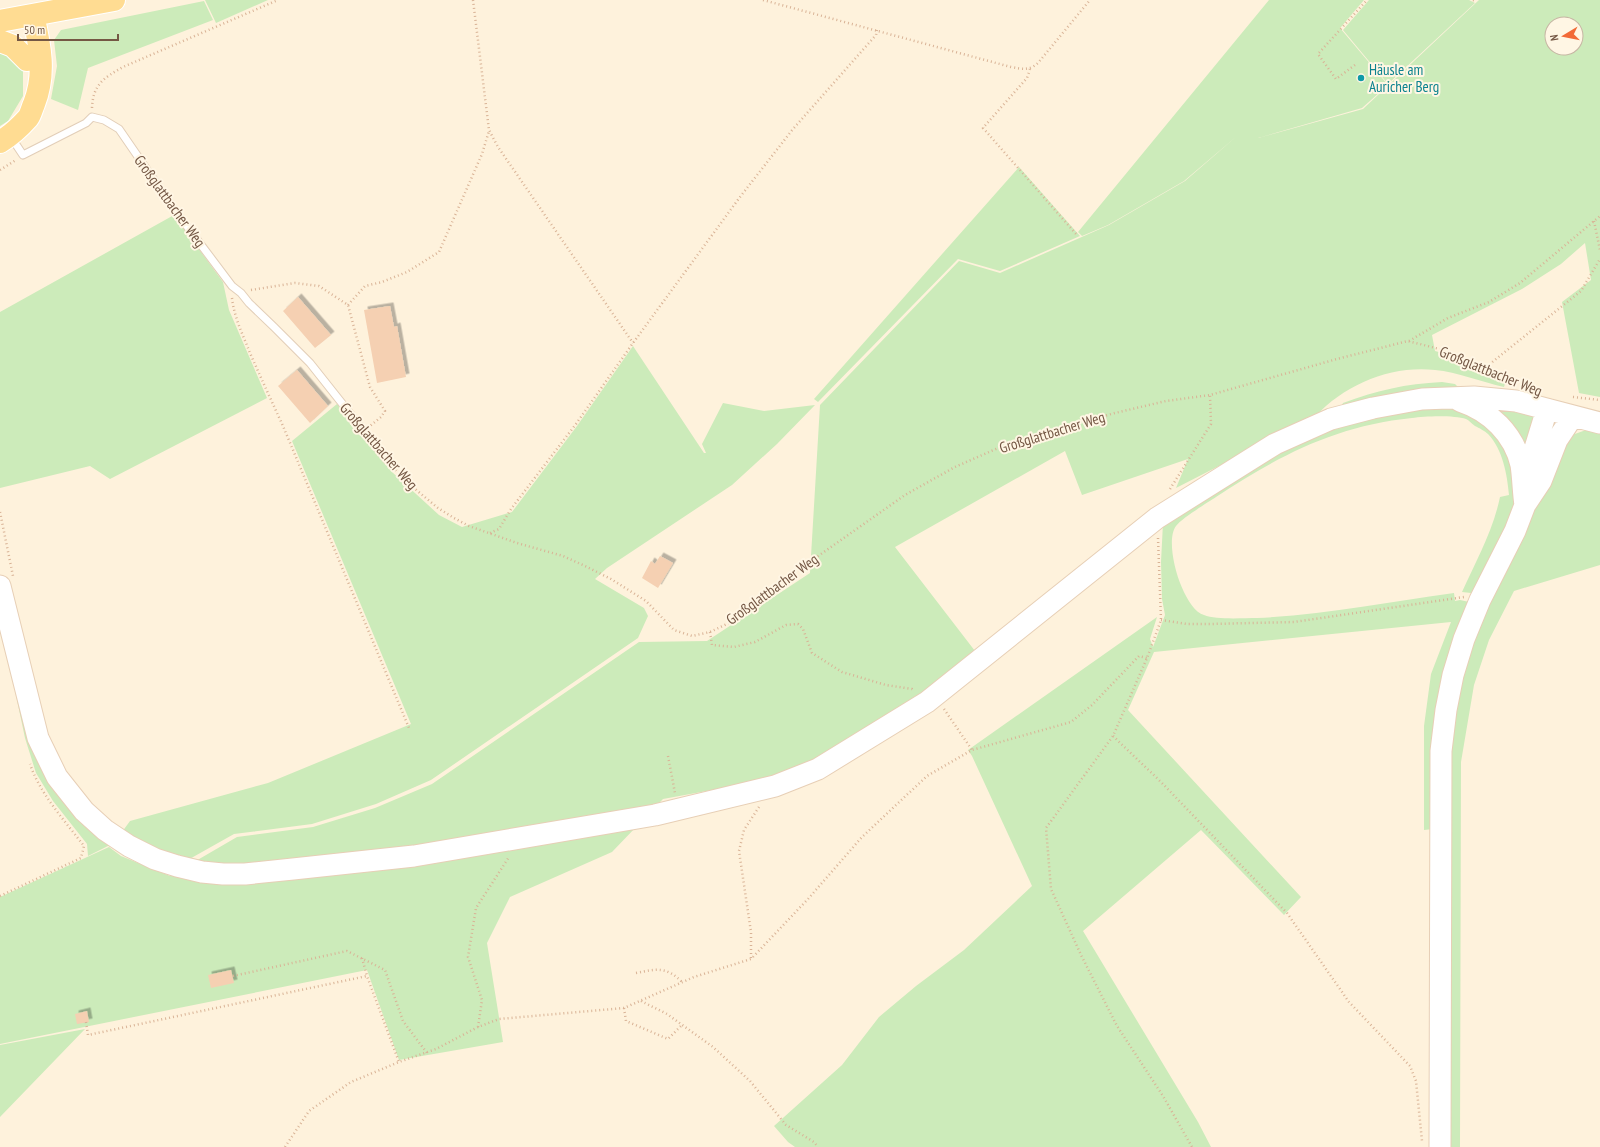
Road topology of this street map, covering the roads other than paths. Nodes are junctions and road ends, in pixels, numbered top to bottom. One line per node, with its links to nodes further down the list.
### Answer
1 (114, 0): 2 (main road)
2 (28, 16): 3 (main road); 5 (main road); 6 (main road)
3 (0, 21)
4 (0, 41): 5 (main road)
5 (27, 60): 6 (main road)
6 (38, 93): 7 (main road)
7 (5, 139): 12 (lane, Großglattbacher Weg)
8 (1446, 397): 9 (main road); 13 (main road); 14 (main road)
9 (1547, 409): 10 (main road); 13 (main road)
10 (1573, 416): 11 (main road); 13 (main road)
11 (1600, 423)
12 (387, 460)
13 (1525, 505): 15 (main road)
14 (0, 586)
15 (1440, 1147)

